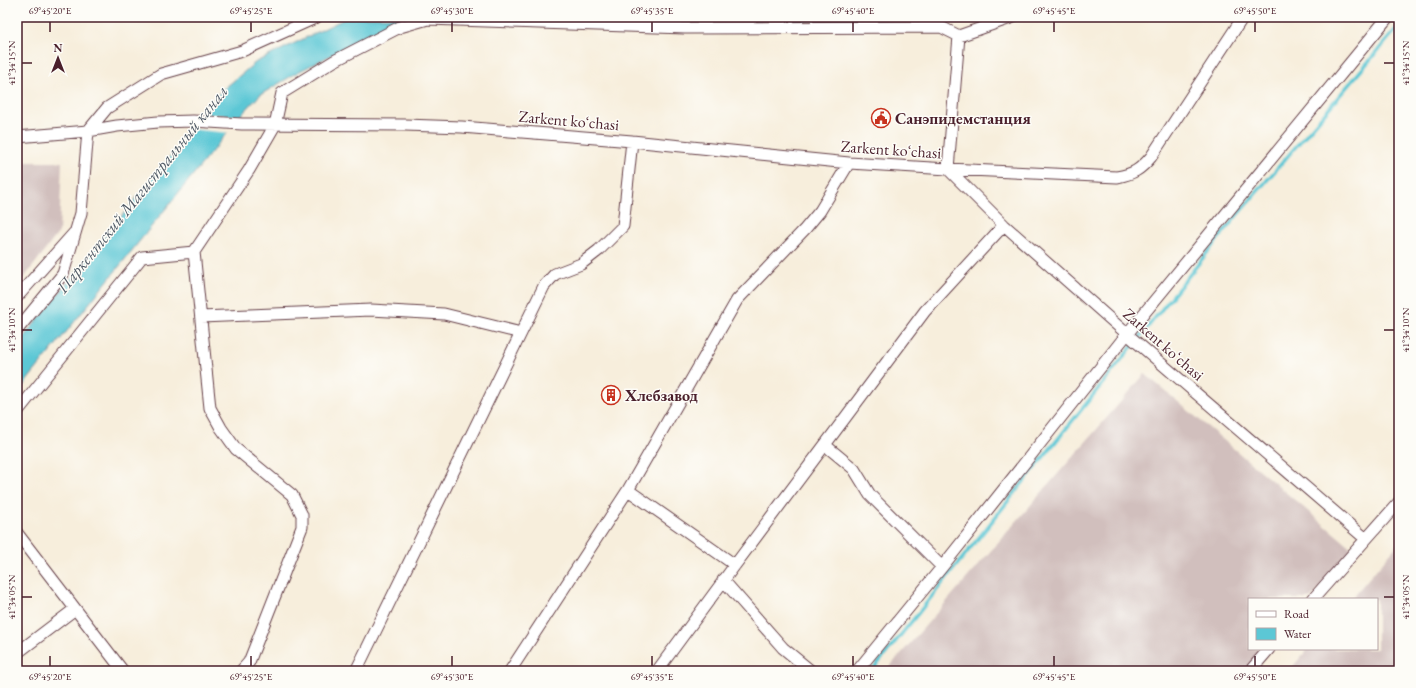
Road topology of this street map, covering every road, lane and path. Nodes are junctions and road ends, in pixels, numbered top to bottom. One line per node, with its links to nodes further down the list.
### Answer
1 (317, 17): 7 (street)
2 (1013, 17): 5 (street)
3 (1243, 17): 11 (street)
4 (1388, 17): 19 (street)
5 (959, 36): 6 (street); 11 (street)
6 (275, 125): 7 (street, Zarkent koʻchasi); 9 (street, Zarkent koʻchasi); 14 (street)
7 (88, 131): 8 (street, Zarkent koʻchasi); 13 (street)
8 (17, 137)
9 (632, 141): 10 (street, Zarkent koʻchasi); 18 (street)
10 (849, 162): 11 (street, Zarkent koʻchasi); 22 (street)
11 (948, 169): 12 (street, Zarkent koʻchasi)
12 (1004, 225): 19 (street, Zarkent koʻchasi); 21 (street)
13 (76, 231): 15 (street); 17 (street)
14 (194, 252): 16 (street); 20 (street)
15 (17, 297)
16 (201, 317): 18 (street); 34 (street)
17 (17, 330)
18 (522, 333): 35 (street)
19 (1133, 339): 25 (street, Zarkent koʻchasi); 27 (street)
20 (17, 412)
21 (825, 445): 26 (street); 27 (street)
22 (628, 490): 26 (street); 36 (street)
23 (1399, 502): 25 (street)
24 (17, 533): 30 (street)
25 (1366, 540): 29 (street)
26 (735, 565): 28 (street)
27 (942, 567): 39 (street)
28 (723, 580): 37 (street); 38 (street)
29 (1315, 598)
30 (75, 609): 32 (street); 33 (street)
31 (1268, 650): 40 (street)
32 (17, 653)
33 (123, 671)
34 (241, 671)
35 (356, 671)
36 (510, 671)
37 (657, 671)
38 (811, 671)
39 (857, 671)
40 (1250, 671)

